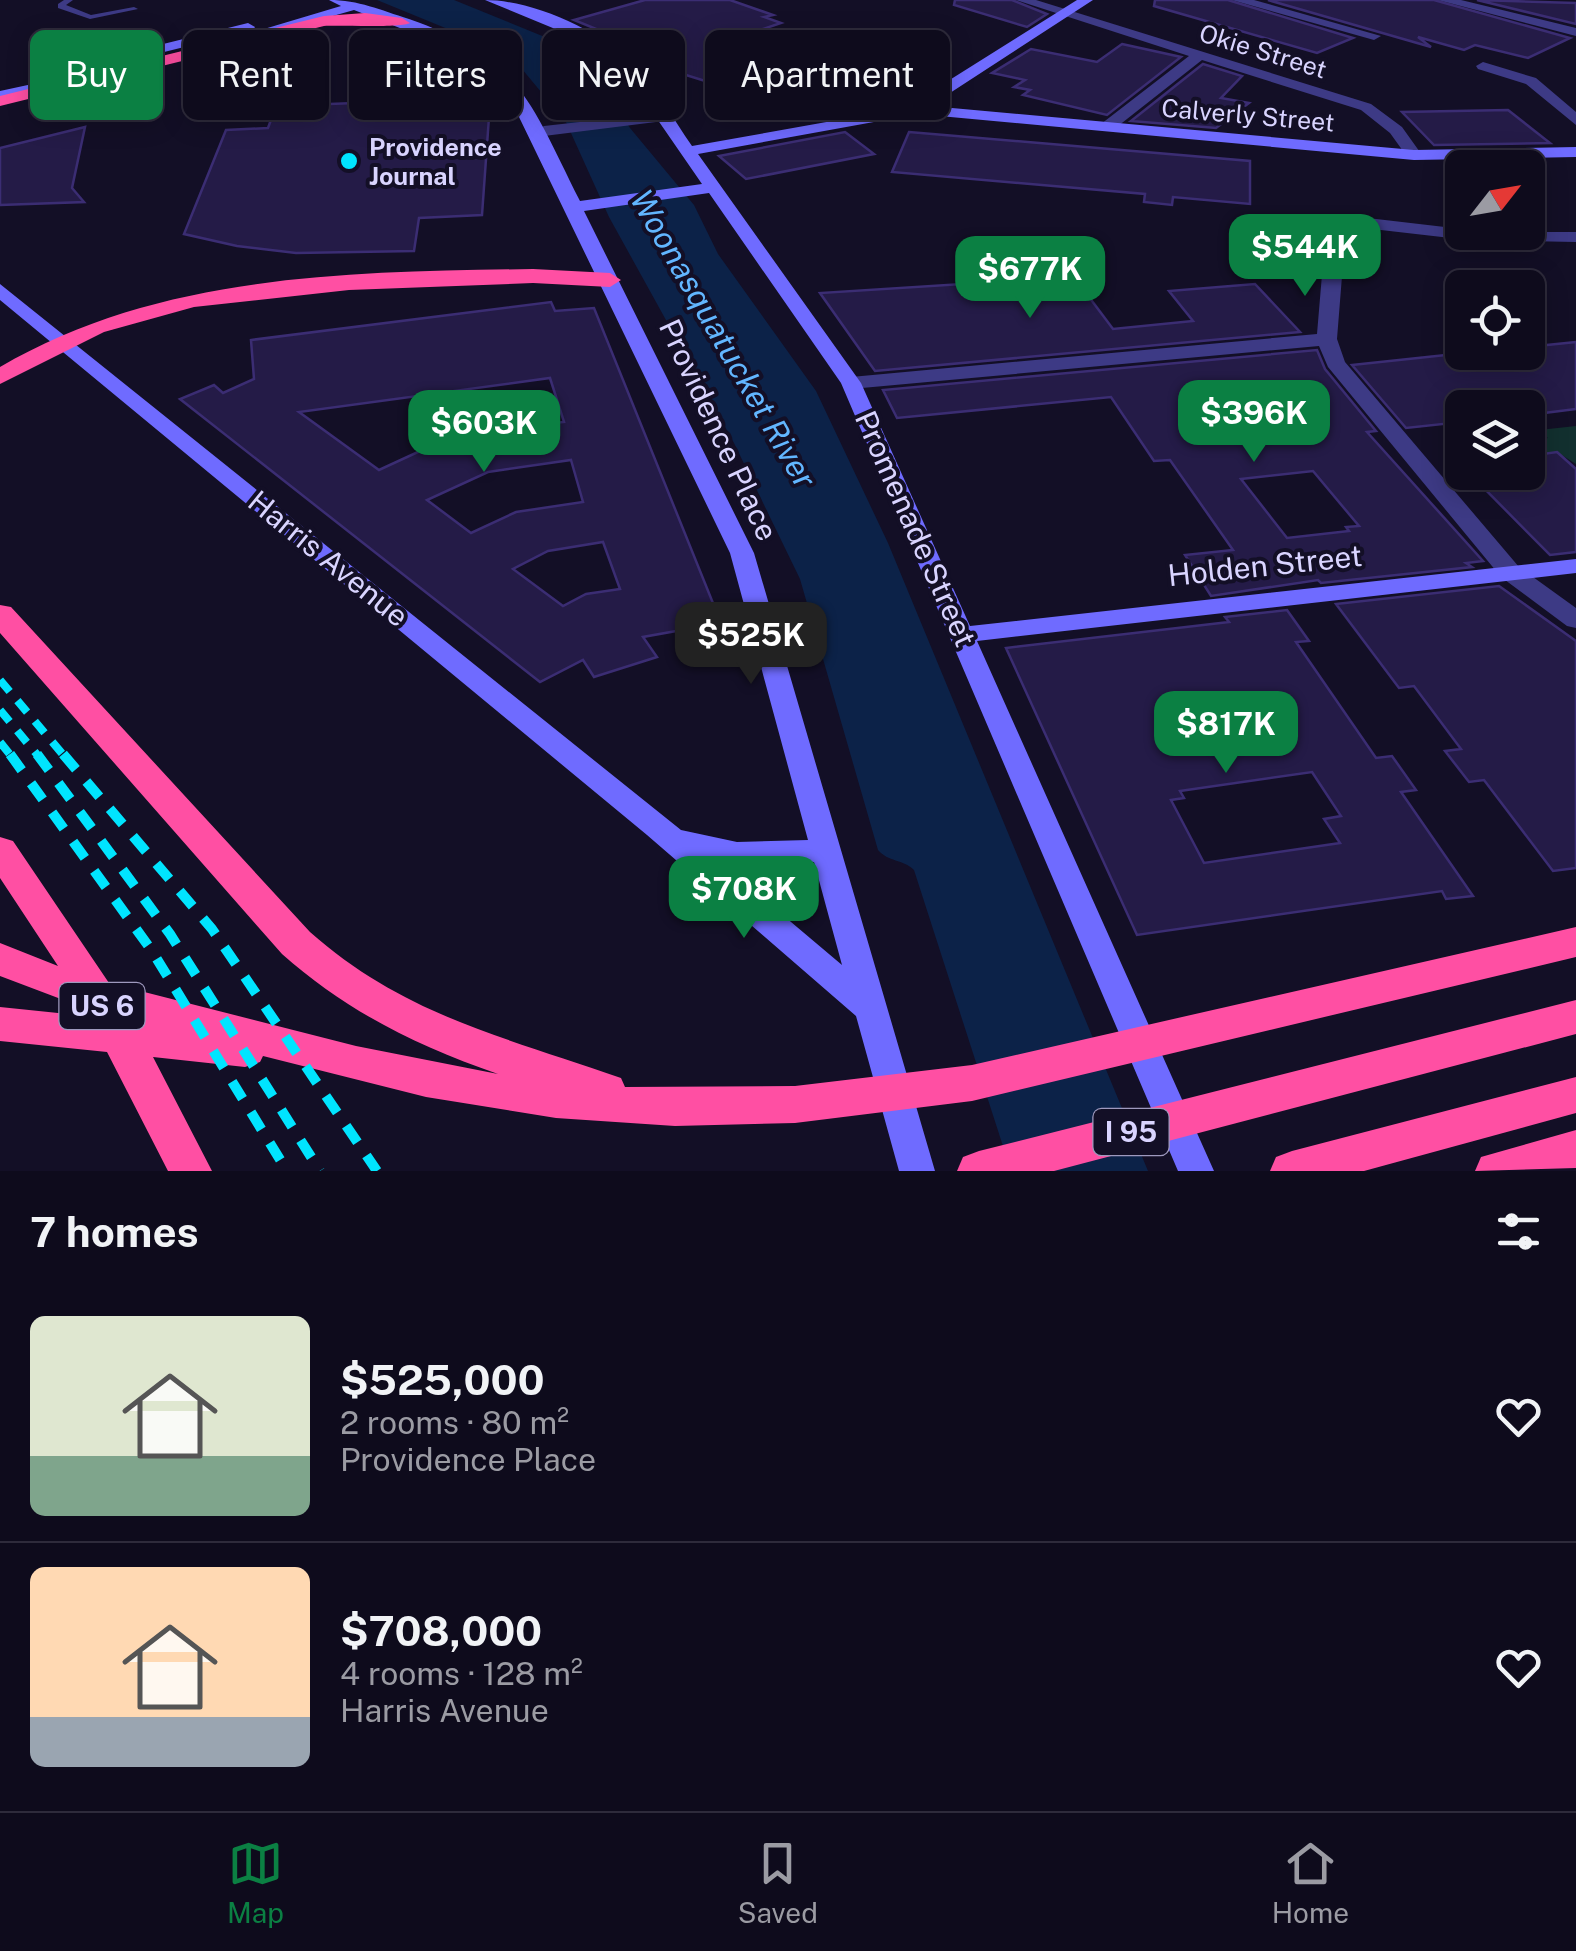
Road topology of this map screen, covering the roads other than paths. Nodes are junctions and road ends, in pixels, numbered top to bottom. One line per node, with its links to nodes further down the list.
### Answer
1 (69, 0): 8 (lane)
2 (1023, 0): 9 (street, Okie Street)
3 (1086, 0): 9 (main road)
4 (1239, 0): 12 (street)
5 (1445, 0): 11 (street)
6 (495, 1): 23 (main road, Promenade Street)
7 (355, 2): 10 (main road, Providence Place); 16 (main road); 16 (main road)
8 (129, 10)
9 (1066, 13): 13 (street, Okie Street); 15 (main road)
10 (402, 23): 16 (highway); 27 (main road, Providence Place)
11 (1576, 32)
12 (1374, 36)
13 (1200, 55): 21 (street); 25 (street, Okie Street)
14 (1483, 66): 20 (street)
15 (950, 87)
16 (0, 94)
17 (950, 112): 21 (main road, Calverly Street)
18 (645, 120): 22 (street)
19 (855, 120): 23 (main road)
20 (1576, 120)
21 (1107, 127): 25 (main road, Calverly Street)
22 (551, 130)
23 (690, 150): 26 (main road, Promenade Street)
24 (1576, 152): 25 (main road, Calverly Street)
25 (1414, 154)
26 (716, 188): 27 (main road); 35 (main road, Promenade Street)
27 (584, 205): 31 (main road, Providence Place)
28 (1576, 237): 30 (street)
29 (1378, 240): 30 (lane)
30 (1333, 242): 33 (street)
31 (610, 280): 34 (highway); 43 (main road, Providence Place)
32 (0, 290): 41 (main road, Harris Avenue)
33 (1327, 338): 35 (street); 37 (street)
34 (0, 377)
35 (851, 383): 40 (main road, Promenade Street)
36 (1576, 566): 37 (main road, Holden Street)
37 (1510, 572): 39 (street); 40 (main road, Holden Street)
38 (0, 614): 51 (highway)
39 (1576, 620)
40 (962, 635): 56 (main road, Promenade Street)
41 (658, 826): 43 (main road, Harris Avenue); 46 (main road, Harris Avenue)
42 (0, 850): 53 (highway, US 6)
43 (826, 850): 46 (main road, Providence Place)
44 (1576, 942): 51 (highway)
45 (0, 958): 49 (highway)
46 (871, 1009): 54 (main road, Providence Place)
47 (1576, 1017): 55 (highway, I 95)
48 (0, 1024): 49 (highway)
49 (337, 1059): 51 (highway)
50 (1576, 1095): 57 (highway)
51 (666, 1108)
52 (1576, 1149): 58 (highway)
53 (190, 1171)
54 (917, 1171)
55 (979, 1171)
56 (1196, 1171)
57 (1293, 1171)
58 (1497, 1171)

